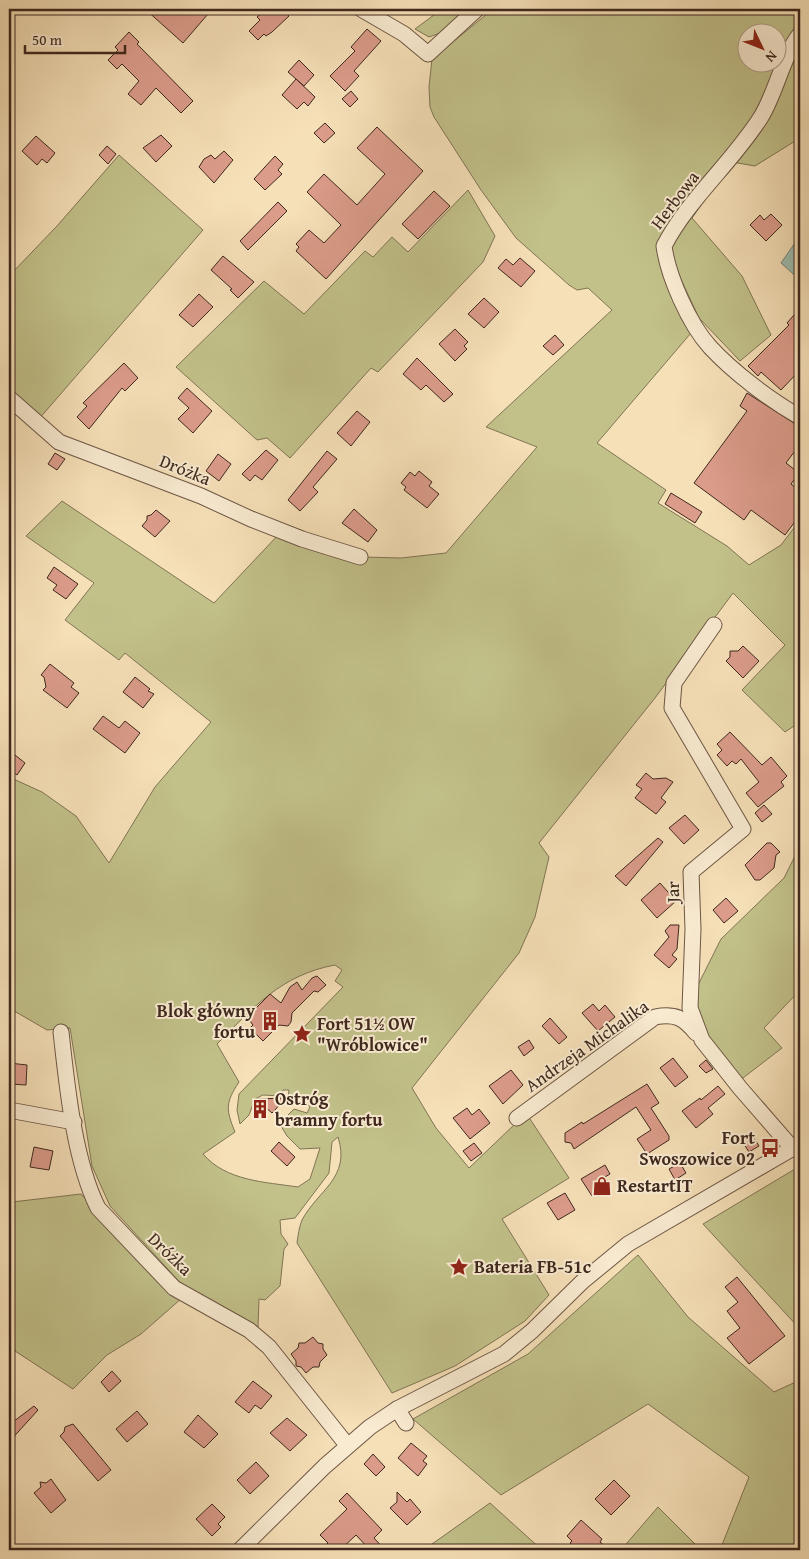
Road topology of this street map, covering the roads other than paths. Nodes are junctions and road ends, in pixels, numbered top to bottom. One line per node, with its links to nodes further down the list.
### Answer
1 (361, 9): 2 (street)
2 (477, 9)
3 (800, 34): 5 (street, Herbowa)
4 (9, 398): 6 (street, Dróżka)
5 (800, 418)
6 (360, 557)
7 (714, 625): 9 (street, Jar)
8 (61, 1032): 12 (street, Dróżka)
9 (702, 1040): 11 (street, Andrzeja Michalika); 13 (street, Jar)
10 (9, 1110): 12 (street)
11 (517, 1118)
12 (74, 1122): 16 (street, Dróżka)
13 (797, 1147): 14 (street)
14 (397, 1409): 15 (street); 16 (street)
15 (406, 1423)
16 (347, 1445): 17 (street)
17 (240, 1550)

